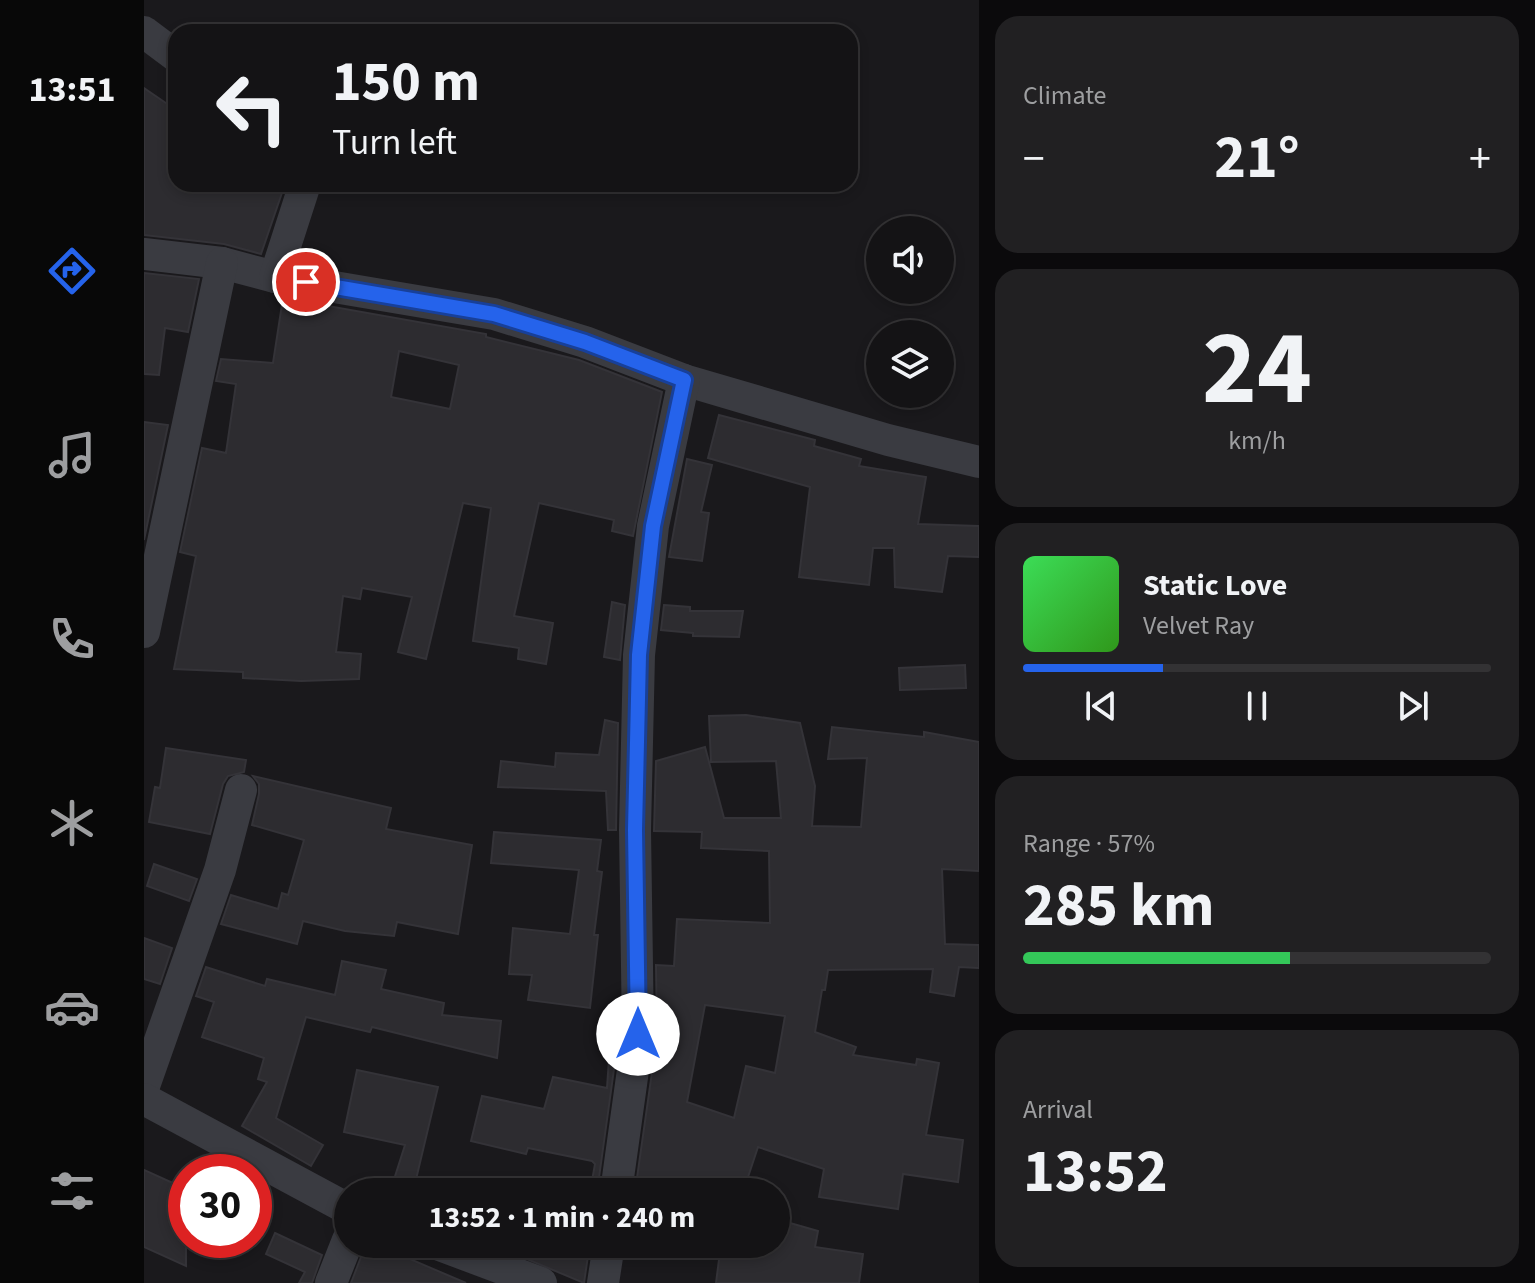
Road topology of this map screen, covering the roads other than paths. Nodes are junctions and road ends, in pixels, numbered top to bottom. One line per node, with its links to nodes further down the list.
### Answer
1 (144, 32): 2 (street)
2 (168, 50)
3 (302, 192): 6 (street)
4 (144, 254): 5 (street)
5 (222, 263): 6 (street); 9 (street)
6 (275, 277): 7 (street)
7 (684, 380): 8 (street); 13 (street)
8 (979, 462)
9 (144, 632)
10 (241, 790): 11 (street)
11 (144, 1086)
12 (144, 1099): 14 (street)
13 (618, 1178)
14 (334, 1201)
15 (341, 1258): 19 (street)
16 (470, 1258): 18 (street)
17 (607, 1258): 20 (street)
18 (523, 1280)
19 (331, 1283)
20 (603, 1283)

